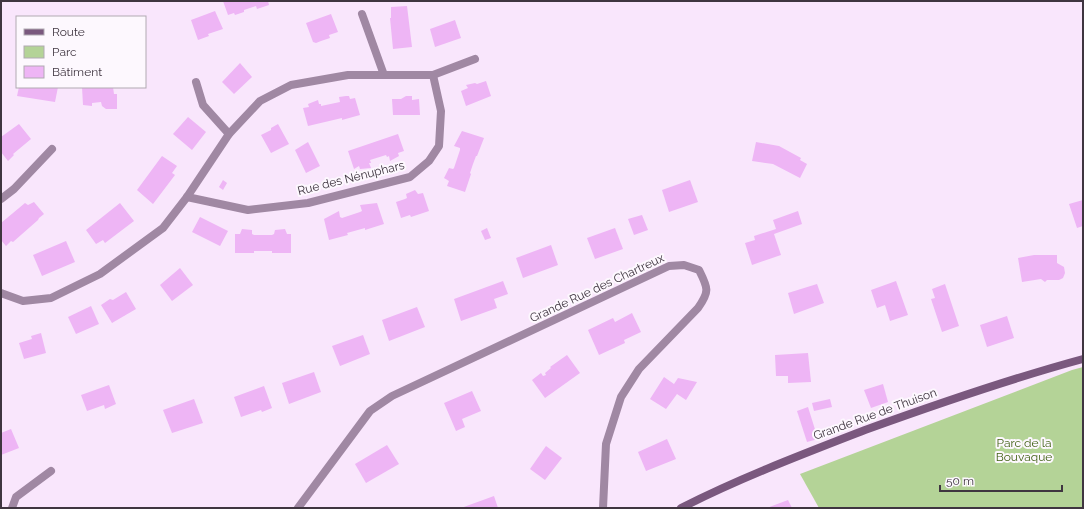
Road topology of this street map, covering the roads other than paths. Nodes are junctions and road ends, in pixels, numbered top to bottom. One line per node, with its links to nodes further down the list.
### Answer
1 (362, 14): 3 (street)
2 (475, 59): 4 (street)
3 (384, 75): 4 (street); 6 (street)
4 (433, 75): 8 (street, Rue des Nénuphars)
5 (196, 82): 6 (street)
6 (229, 134): 8 (street)
7 (52, 149): 9 (street)
8 (186, 197): 10 (street)
9 (1, 199)
10 (1, 293)
11 (1083, 359): 16 (street, Grande Rue de Thuison)
12 (51, 472): 13 (street)
13 (12, 508)
14 (298, 508): 15 (street, Grande Rue des Chartreux)
15 (604, 508)
16 (681, 508)

